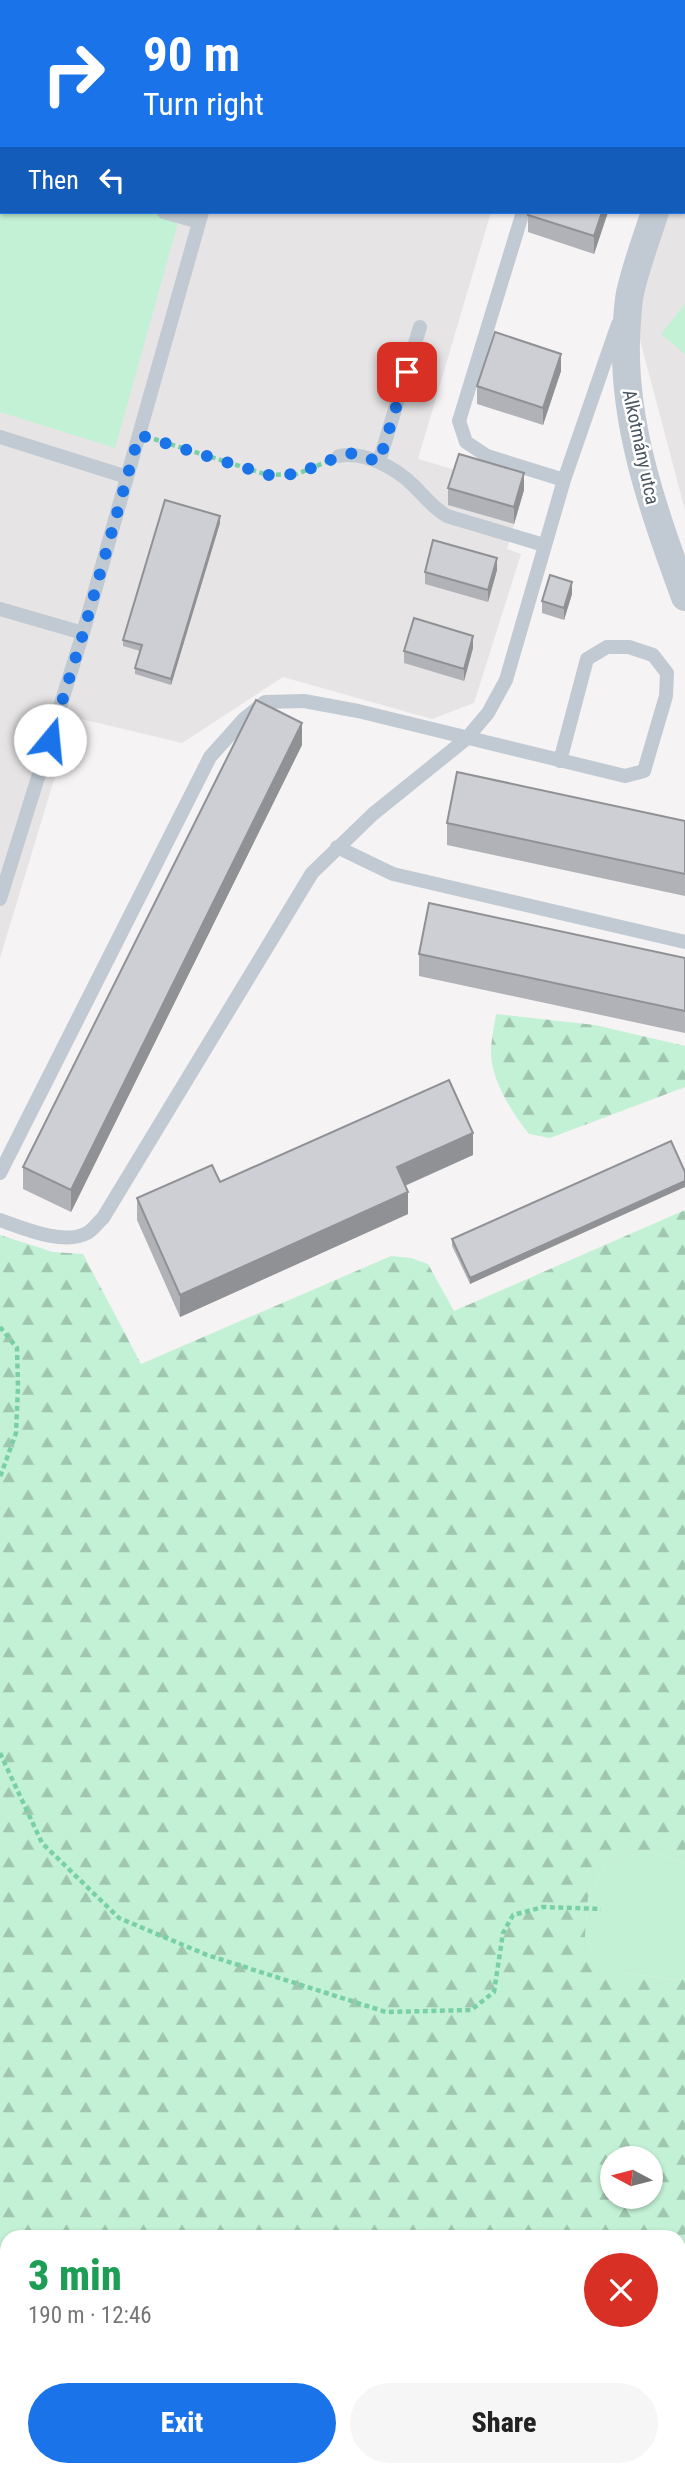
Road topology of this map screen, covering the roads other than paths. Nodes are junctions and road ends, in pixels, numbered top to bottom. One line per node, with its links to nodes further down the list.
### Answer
1 (178, 214): 4 (lane)
2 (522, 214): 11 (lane)
3 (654, 214): 5 (street, Alkotmány utca)
4 (200, 217): 10 (lane)
5 (630, 290): 11 (lane); 13 (street, Alkotmány utca)
6 (420, 327): 9 (lane)
7 (0, 437): 10 (lane)
8 (340, 456): 9 (lane)
9 (379, 462): 12 (lane)
10 (127, 477): 15 (lane)
11 (564, 480): 12 (lane)
12 (544, 545): 16 (lane)
13 (685, 597)
14 (0, 609): 15 (lane)
15 (83, 634): 19 (lane)
16 (466, 739): 17 (lane); 18 (lane); 21 (lane)
17 (560, 761): 17 (lane)
18 (337, 847): 20 (lane); 22 (lane)
19 (0, 899)
20 (685, 942)
21 (0, 1173)
22 (0, 1220)

